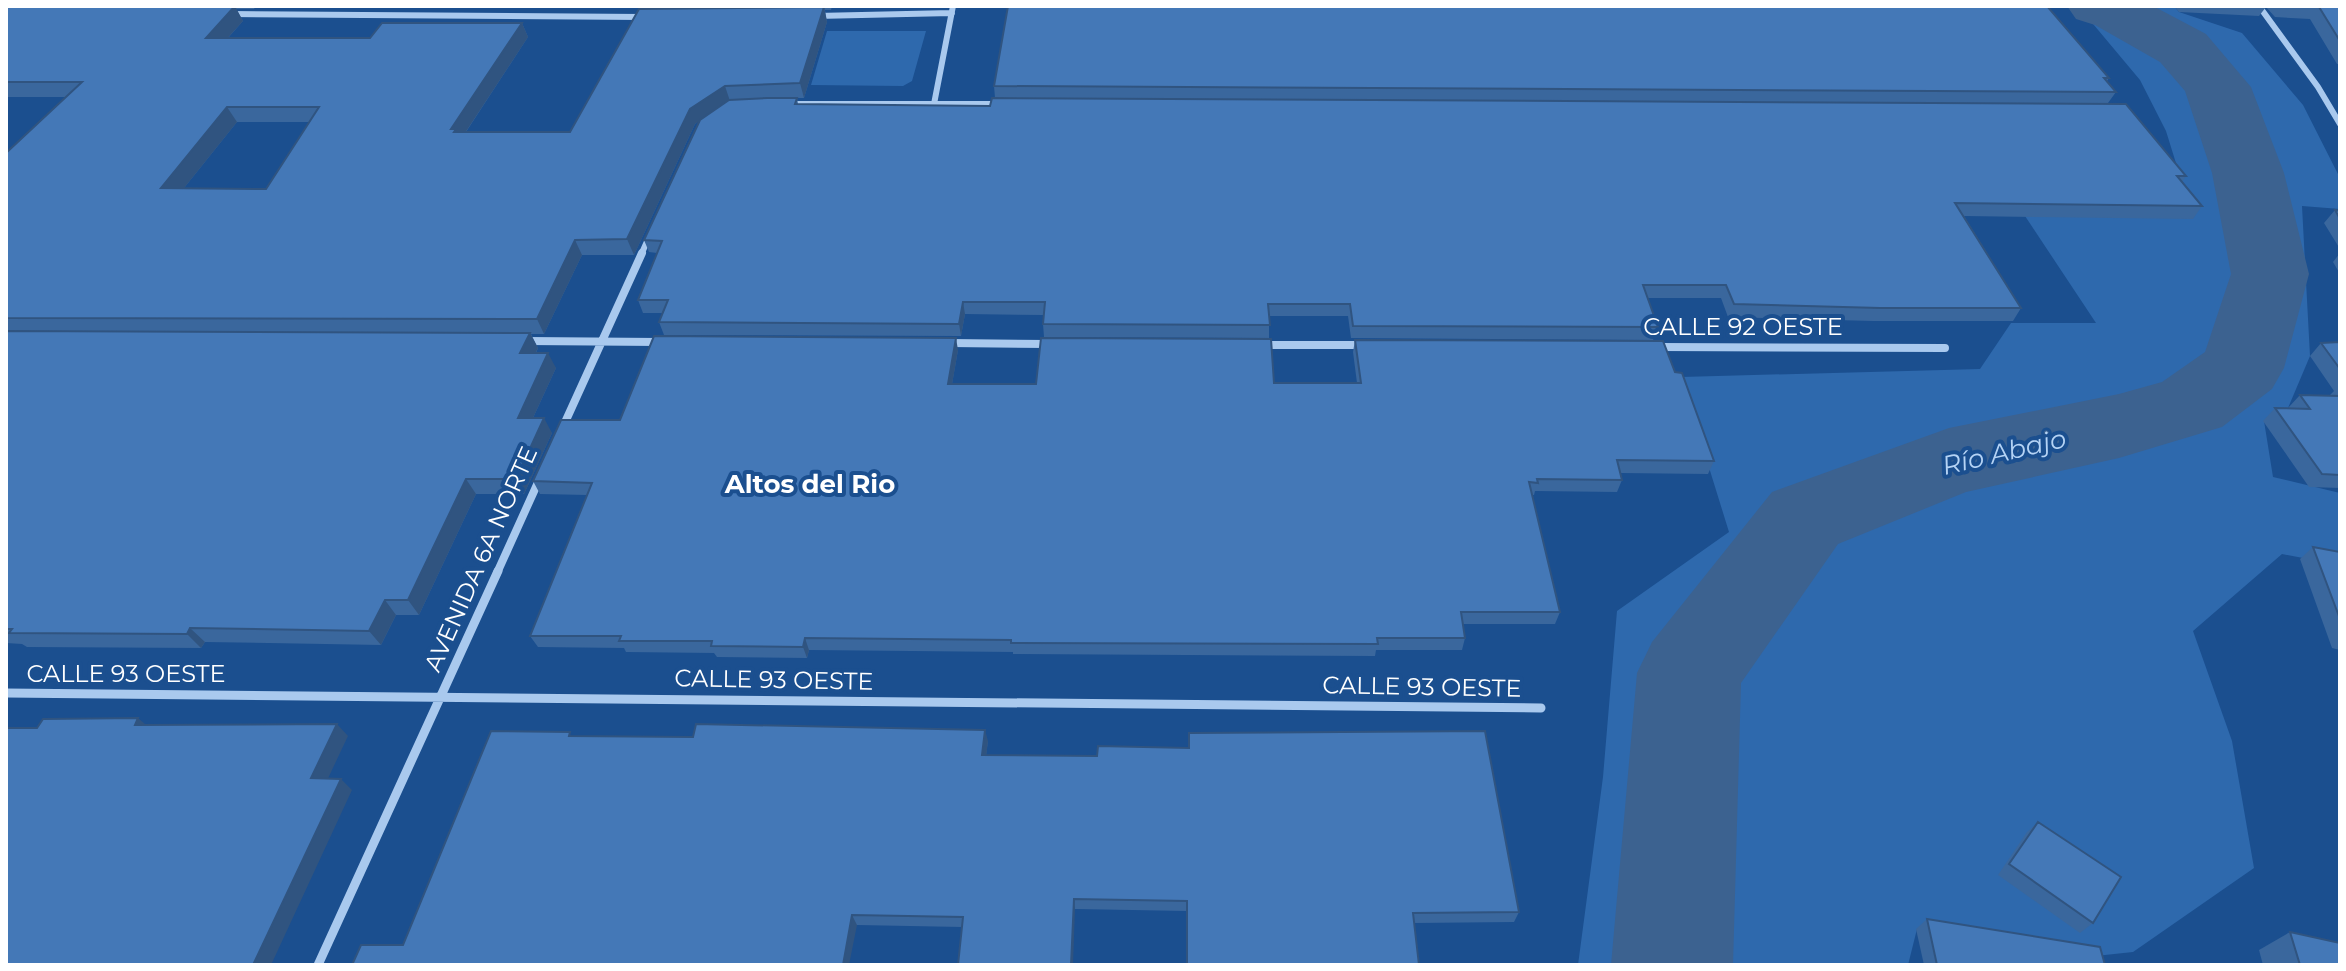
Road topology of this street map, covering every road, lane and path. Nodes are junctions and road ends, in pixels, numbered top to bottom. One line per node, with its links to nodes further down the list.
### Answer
1 (2259, 6): 9 (street)
2 (952, 10): 4 (street); 7 (street)
3 (215, 14): 5 (street)
4 (811, 16)
5 (654, 17)
6 (785, 104): 7 (street)
7 (934, 104): 8 (street)
8 (1014, 105)
9 (2340, 124)
10 (653, 227): 12 (street, AVENIDA 6A NORTE)
11 (523, 341): 12 (street)
12 (601, 342): 13 (street); 20 (street, AVENIDA 6A NORTE)
13 (665, 342)
14 (937, 343): 15 (street)
15 (1065, 344)
16 (1257, 345): 17 (street)
17 (1369, 345)
18 (1641, 347): 19 (street, CALLE 92 OESTE)
19 (1945, 348)
20 (556, 441)
21 (543, 469): 23 (street, AVENIDA 6A NORTE)
22 (6, 693): 23 (street, CALLE 93 OESTE)
23 (441, 696): 24 (street, CALLE 93 OESTE); 25 (street, AVENIDA 6A NORTE)
24 (1541, 708)
25 (318, 965)

